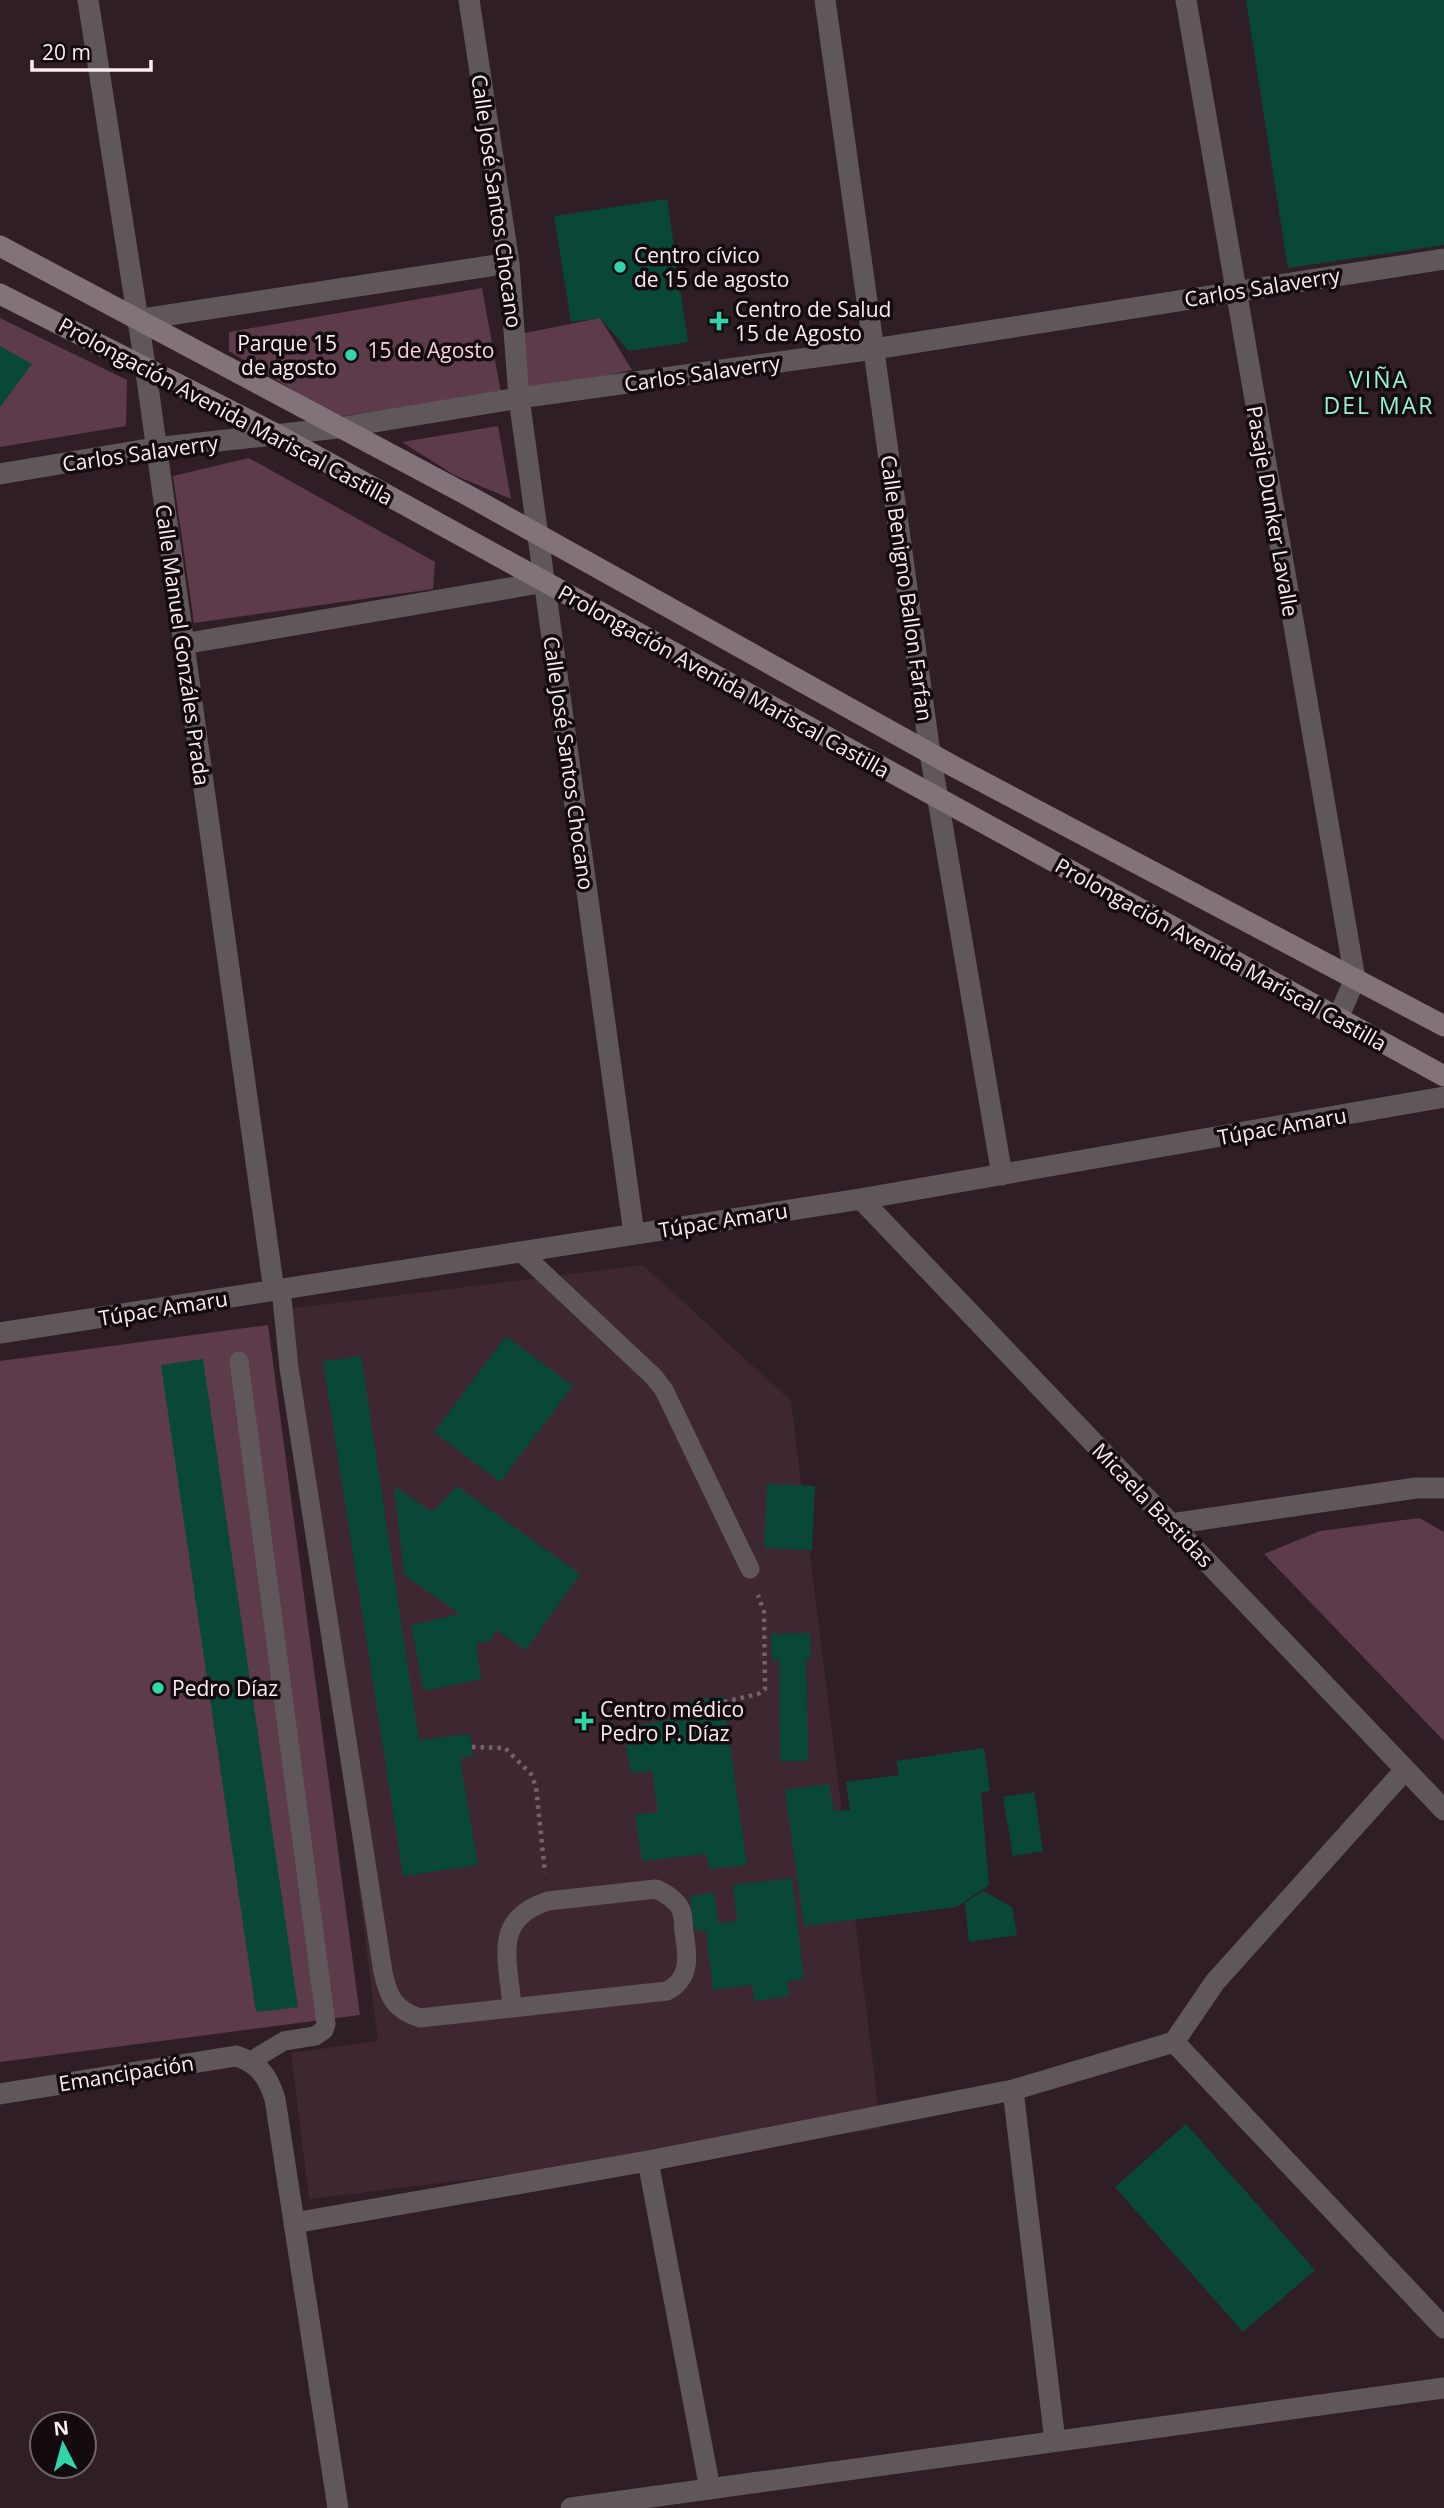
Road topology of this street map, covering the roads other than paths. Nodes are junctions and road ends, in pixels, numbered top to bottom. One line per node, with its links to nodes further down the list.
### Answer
1 (88, 0): 10 (street, Calle Manuel Gonzáles Prada)
2 (469, 0): 7 (street, Calle José Santos Chocano)
3 (825, 0): 11 (street, Calle Benigno Ballon Farfan)
4 (1186, 0): 8 (street, Pasaje Dunker Lavalle)
5 (0, 246): 10 (main road, Prolongación Avenida Mariscal Castilla)
6 (1444, 259): 8 (street, Carlos Salaverry)
7 (509, 263): 10 (street); 13 (street, Calle José Santos Chocano)
8 (1235, 291): 11 (street, Carlos Salaverry); 23 (street, Pasaje Dunker Lavalle)
9 (0, 294): 12 (main road, Prolongación Avenida Mariscal Castilla)
10 (136, 320): 12 (street, Calle Manuel Gonzáles Prada); 14 (main road, Prolongación Avenida Mariscal Castilla)
11 (874, 349): 13 (street, Carlos Salaverry); 21 (street, Calle Benigno Ballon Farfan)
12 (145, 365): 15 (main road, Prolongación Avenida Mariscal Castilla); 16 (street, Calle Manuel Gonzáles Prada)
13 (519, 398): 14 (street, Carlos Salaverry); 18 (street, Calle José Santos Chocano)
14 (338, 428): 15 (street, Carlos Salaverry); 18 (main road, Prolongación Avenida Mariscal Castilla)
15 (276, 434): 16 (street, Carlos Salaverry); 19 (main road, Prolongación Avenida Mariscal Castilla)
16 (154, 448): 17 (street, Carlos Salaverry); 20 (street, Calle Manuel Gonzáles Prada)
17 (0, 474)
18 (538, 536): 19 (street, Calle José Santos Chocano); 21 (main road, Prolongación Avenida Mariscal Castilla)
19 (545, 582): 20 (street); 22 (main road, Prolongación Avenida Mariscal Castilla); 30 (street, Calle José Santos Chocano)
20 (183, 644): 32 (street, Calle Manuel Gonzáles Prada)
21 (930, 753): 22 (street, Calle Benigno Ballon Farfan); 23 (main road, Prolongación Avenida Mariscal Castilla)
22 (938, 798): 24 (main road, Prolongación Avenida Mariscal Castilla); 28 (street, Calle Benigno Ballon Farfan)
23 (1355, 979): 24 (street); 25 (main road, Prolongación Avenida Mariscal Castilla)
24 (1339, 1018): 26 (main road, Prolongación Avenida Mariscal Castilla)
25 (1444, 1026)
26 (1444, 1076)
27 (1444, 1097): 28 (street, Túpac Amaru)
28 (1002, 1175): 29 (street, Túpac Amaru)
29 (861, 1199): 30 (street, Túpac Amaru); 36 (street, Micaela Bastidas)
30 (634, 1234): 31 (street, Túpac Amaru)
31 (523, 1254): 32 (street, Túpac Amaru); 37 (lane)
32 (277, 1290): 33 (street, Túpac Amaru); 40 (lane)
33 (0, 1332)
34 (239, 1361): 42 (lane)
35 (1444, 1488): 36 (street)
36 (1171, 1524): 38 (street, Micaela Bastidas)
37 (750, 1569)
38 (1405, 1770): 39 (street, Micaela Bastidas); 41 (street)
39 (1444, 1810)
40 (512, 2006): 40 (lane)
41 (1174, 2042): 43 (street); 47 (street)
42 (251, 2061): 44 (street, Emancipación); 46 (street)
43 (1013, 2090): 45 (street); 49 (street)
44 (0, 2094)
45 (648, 2161): 46 (street); 50 (street)
46 (294, 2222): 51 (street)
47 (1444, 2328)
48 (1444, 2388): 49 (street)
49 (1055, 2441): 50 (street)
50 (710, 2489): 52 (street)
51 (338, 2508)
52 (571, 2508)

